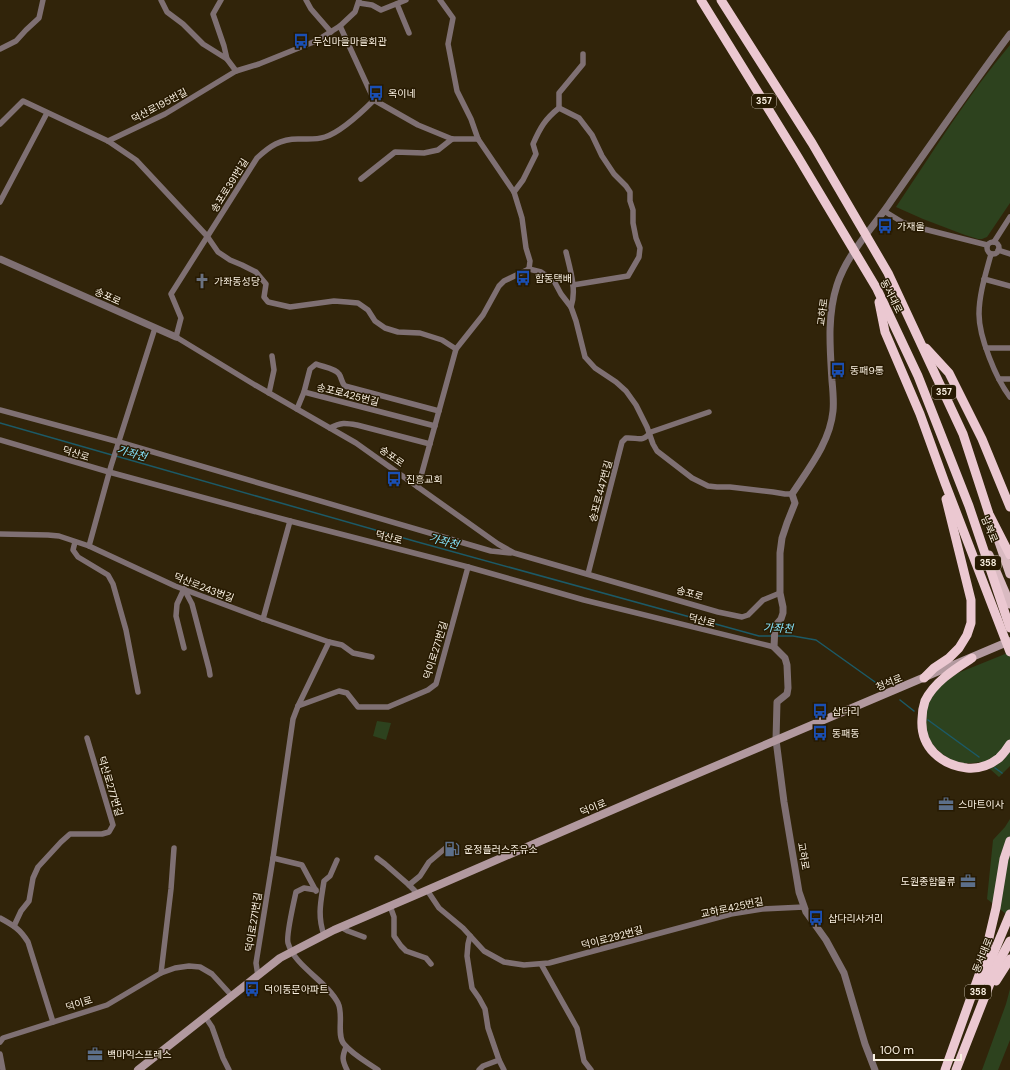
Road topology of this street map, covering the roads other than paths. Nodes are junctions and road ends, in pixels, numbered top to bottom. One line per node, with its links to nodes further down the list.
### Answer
1 (43, 0): 15 (street)
2 (160, 0): 17 (street)
3 (221, 0): 17 (street)
4 (306, 0): 12 (street)
5 (406, 0): 10 (street)
6 (440, 0): 24 (street)
7 (701, 0): 43 (highway, 동서대로 / 357)
8 (721, 0): 47 (highway, 동서대로 / 357)
9 (359, 1): 10 (street); 11 (street, 덕산로195번길)
10 (397, 4): 13 (street)
11 (340, 26): 12 (street, 덕산로195번길); 19 (street)
12 (331, 32): 18 (street, 덕산로195번길)
13 (409, 33)
14 (1010, 34): 29 (street, 교하로)
15 (0, 49)
16 (583, 54): 20 (street)
17 (227, 59): 18 (street)
18 (236, 71): 25 (street, 덕산로195번길)
19 (374, 100): 23 (street); 31 (street, 송포로391번길)
20 (559, 108): 27 (street); 41 (street)
21 (47, 113): 22 (street); 25 (street); 28 (street)
22 (0, 124)
23 (452, 139): 24 (street); 26 (street)
24 (478, 139): 27 (street)
25 (108, 141): 31 (street)
26 (361, 179)
27 (514, 192): 39 (street)
28 (0, 202)
29 (884, 211): 33 (street); 70 (street, 교하로)
30 (1009, 221): 32 (street)
31 (207, 236): 46 (street, 송포로391번길); 50 (street)
32 (994, 242): 33 (street); 34 (street)
33 (987, 246): 36 (street)
34 (998, 250): 36 (street); 37 (street)
35 (566, 252): 41 (street)
36 (991, 254): 40 (street)
37 (1010, 254)
38 (0, 259): 45 (street, 송포로)
39 (529, 269): 44 (street); 50 (street)
40 (984, 279): 42 (street); 48 (street)
41 (573, 285): 44 (street)
42 (1010, 286)
43 (877, 289): 67 (highway); 71 (highway, 동서대로 / 357)
44 (571, 307): 63 (street)
45 (154, 328): 46 (street, 송포로); 65 (street)
46 (176, 338): 55 (street, 송포로)
47 (920, 342): 72 (highway); 73 (highway, 동서대로 / 357)
48 (986, 348): 49 (street); 53 (street)
49 (1010, 348)
50 (456, 349): 59 (street)
51 (272, 356): 55 (street)
52 (1010, 378): 53 (street)
53 (999, 379): 56 (street)
54 (304, 392): 57 (street); 59 (street, 송포로425번길); 61 (street, 송포로425번길)
55 (269, 394): 57 (street, 송포로)
56 (1010, 397)
57 (297, 409): 62 (street, 송포로)
58 (0, 410): 65 (street, 덕산로)
59 (439, 411): 61 (street)
60 (710, 412): 63 (street, 송포로447번길)
61 (435, 426): 66 (street)
62 (330, 428): 66 (street); 69 (street, 송포로)
63 (649, 434): 70 (street); 81 (street, 송포로447번길)
64 (0, 440): 68 (street, 덕산로)
65 (118, 444): 68 (street); 78 (street, 덕산로)
66 (430, 444): 69 (street)
67 (935, 457): 87 (highway); 96 (highway)
68 (109, 472): 74 (street, 덕산로); 77 (street)
69 (418, 487): 78 (street, 송포로)
70 (792, 494): 84 (street)
71 (969, 506): 85 (main road, 남북로 / 357); 87 (highway, 동서대로 / 358)
72 (1010, 507)
73 (990, 514): 79 (highway, 동서대로 / 358); 82 (main road, 남북로 / 357)
74 (290, 521): 80 (street, 덕산로); 86 (street)
75 (0, 534): 76 (street, 덕산로243번길)
76 (75, 542): 77 (street, 덕산로243번길); 97 (street)
77 (89, 546): 83 (street, 덕산로243번길)
78 (514, 553): 81 (street, 송포로)
79 (1010, 555)
80 (468, 567): 90 (street, 덕산로); 98 (street, 덕이로271번길)
81 (588, 574): 84 (street, 송포로)
82 (1010, 574)
83 (184, 589): 86 (street, 덕산로243번길); 91 (street); 95 (street)
84 (780, 593): 90 (street)
85 (1010, 604)
86 (263, 619): 89 (street, 덕산로243번길)
87 (1006, 624): 92 (highway)
88 (1010, 641): 94 (main road, 청석로)
89 (329, 642): 93 (street, 덕산로243번길); 98 (street, 덕이로271번길)
90 (774, 646): 100 (street, 교하로)
91 (184, 648)
92 (1010, 652)
93 (372, 657)
94 (972, 658): 96 (main road, 청석로); 101 (highway)
95 (210, 675)
96 (924, 678): 100 (main road, 청석로)
97 (138, 692)
98 (298, 706): 105 (street, 덕이로271번길)
99 (87, 738): 117 (street, 덕산로277번길)
100 (776, 740): 110 (main road, 덕이로); 114 (street, 교하로)
101 (1010, 744)
102 (1010, 841): 147 (highway)
103 (448, 846): 108 (street)
104 (174, 848): 128 (street)
105 (273, 858): 109 (street); 129 (street, 덕이로271번길)
106 (377, 858): 108 (street)
107 (337, 860): 111 (street)
108 (409, 885): 112 (street)
109 (316, 890): 111 (street); 124 (street)
110 (427, 890): 112 (main road, 덕이로); 122 (street, 덕이로292번길)
111 (322, 892): 120 (street)
112 (418, 894): 113 (main road, 덕이로)
113 (390, 906): 119 (main road, 덕이로); 126 (street)
114 (804, 907): 118 (street, 교하로425번길); 146 (street, 교하로)
115 (1010, 914): 147 (highway, 동서대로 / 358)
116 (0, 918): 117 (street)
117 (14, 926): 132 (street)
118 (687, 926): 127 (street, 덕이로292번길)
119 (341, 927): 120 (main road, 덕이로); 121 (street)
120 (324, 935): 124 (main road, 덕이로)
121 (364, 936)
122 (470, 936): 127 (street, 덕이로292번길); 137 (street)
123 (1010, 941): 133 (highway, 동서대로 / 358)
124 (291, 952): 129 (main road, 덕이로); 135 (street)
125 (1010, 959): 133 (highway)
126 (431, 964)
127 (541, 964): 145 (street)
128 (161, 973): 130 (street, 덕이로); 132 (street, 덕이로)
129 (258, 976): 130 (main road, 덕이로)
130 (232, 996): 131 (main road, 덕이로)
131 (206, 1018): 139 (main road, 덕이로); 140 (street)
132 (53, 1022): 134 (street, 덕이로)
133 (970, 1033): 148 (highway, 동서대로 / 358)
134 (0, 1042)
135 (346, 1047): 141 (street); 142 (street)
136 (0, 1054): 138 (street)
137 (499, 1060): 143 (street); 144 (street)
138 (3, 1070)
139 (138, 1070)
140 (229, 1070)
141 (347, 1070)
142 (378, 1070)
143 (478, 1070)
144 (504, 1070)
145 (591, 1070)
146 (875, 1070)
147 (945, 1070)
148 (956, 1070)

